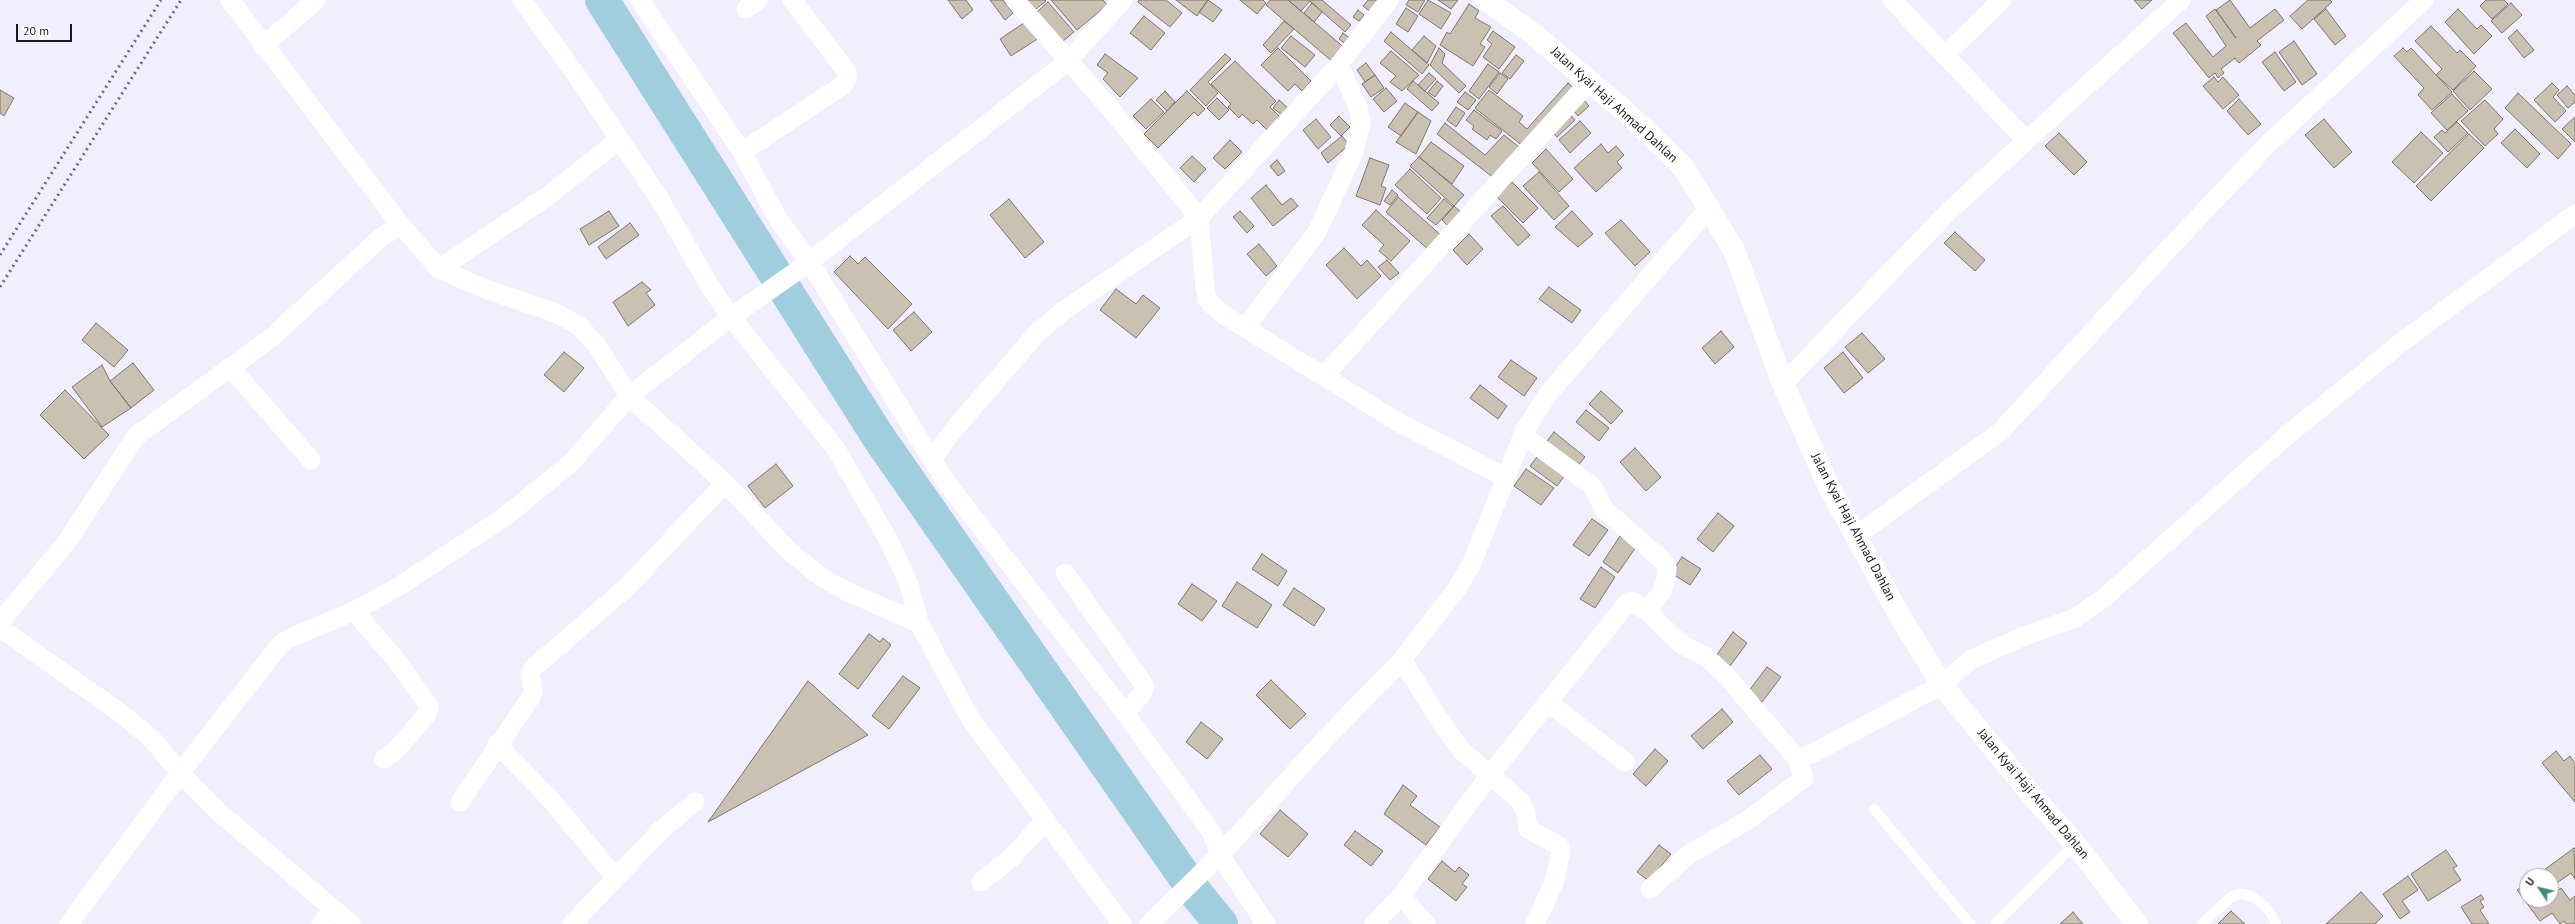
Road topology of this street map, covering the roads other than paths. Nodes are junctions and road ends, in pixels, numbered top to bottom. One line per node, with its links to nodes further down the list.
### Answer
1 (230, 0): 14 (street)
2 (316, 0): 14 (street)
3 (522, 0): 20 (street)
4 (640, 0): 21 (street)
5 (792, 0): 21 (street)
6 (1016, 0): 16 (street)
7 (1123, 0): 16 (street)
8 (1389, 0): 17 (street)
9 (1486, 0): 18 (street, Jalan Kyai Haji Ahmad Dahlan)
10 (1892, 0): 15 (street)
11 (2002, 0): 15 (street)
12 (2181, 0): 19 (street)
13 (2424, 0): 39 (street)
14 (263, 46): 25 (street)
15 (1945, 55): 19 (street)
16 (1068, 61): 24 (street); 26 (street)
17 (1339, 65): 24 (street); 29 (street)
18 (1589, 82): 22 (street, Jalan Kyai Haji Ahmad Dahlan); 31 (street)
19 (2025, 139): 32 (street)
20 (619, 140): 27 (street); 28 (street)
21 (742, 152): 26 (street)
22 (1710, 207): 32 (street, Jalan Kyai Haji Ahmad Dahlan); 34 (street)
23 (2575, 214): 47 (street)
24 (1199, 218): 29 (street); 35 (street)
25 (400, 224): 27 (street); 30 (street)
26 (806, 264): 28 (street); 35 (street)
27 (439, 269): 33 (street)
28 (731, 317): 33 (street); 44 (street)
29 (1246, 327): 31 (street)
30 (230, 367): 36 (street); 43 (street)
31 (1324, 376): 37 (street)
32 (1783, 384): 39 (street, Jalan Kyai Haji Ahmad Dahlan)
33 (629, 396): 38 (street); 41 (street)
34 (1523, 435): 37 (street); 42 (street)
35 (932, 459): 49 (street)
36 (311, 460)
37 (1505, 477): 46 (street)
38 (725, 483): 44 (street); 50 (street)
39 (1857, 535): 47 (street, Jalan Kyai Haji Ahmad Dahlan)
40 (1065, 573): 49 (street)
41 (354, 611): 52 (street); 54 (street)
42 (1647, 611): 48 (street); 51 (street)
43 (0, 622)
44 (918, 623): 59 (street)
45 (0, 628): 54 (street)
46 (1402, 660): 55 (street); 61 (street)
47 (1942, 685): 51 (street); 60 (street, Jalan Kyai Haji Ahmad Dahlan)
48 (1548, 702): 53 (street); 55 (street)
49 (1125, 713): 61 (street)
50 (498, 744): 56 (street); 62 (street)
51 (1797, 759): 64 (street)
52 (384, 760)
53 (1625, 762)
54 (180, 773): 66 (street); 67 (street)
55 (1489, 776): 65 (street); 75 (street)
56 (460, 802)
57 (695, 802): 62 (street)
58 (1874, 809): 76 (lane)
59 (1044, 822): 63 (street); 70 (street)
60 (2075, 844): 77 (lane); 78 (street, Jalan Kyai Haji Ahmad Dahlan)
61 (1215, 859): 71 (street); 72 (street)
62 (615, 877): 69 (street)
63 (981, 882)
64 (1650, 890)
65 (1401, 896): 73 (street); 74 (street)
66 (327, 917): 68 (street)
67 (69, 924)
68 (351, 924)
69 (572, 924)
70 (1122, 924)
71 (1149, 924)
72 (1266, 924)
73 (1374, 924)
74 (1426, 924)
75 (1535, 924)
76 (1970, 924)
77 (1995, 924)
78 (2137, 924)
79 (2202, 924): 80 (lane)
80 (2276, 924)

